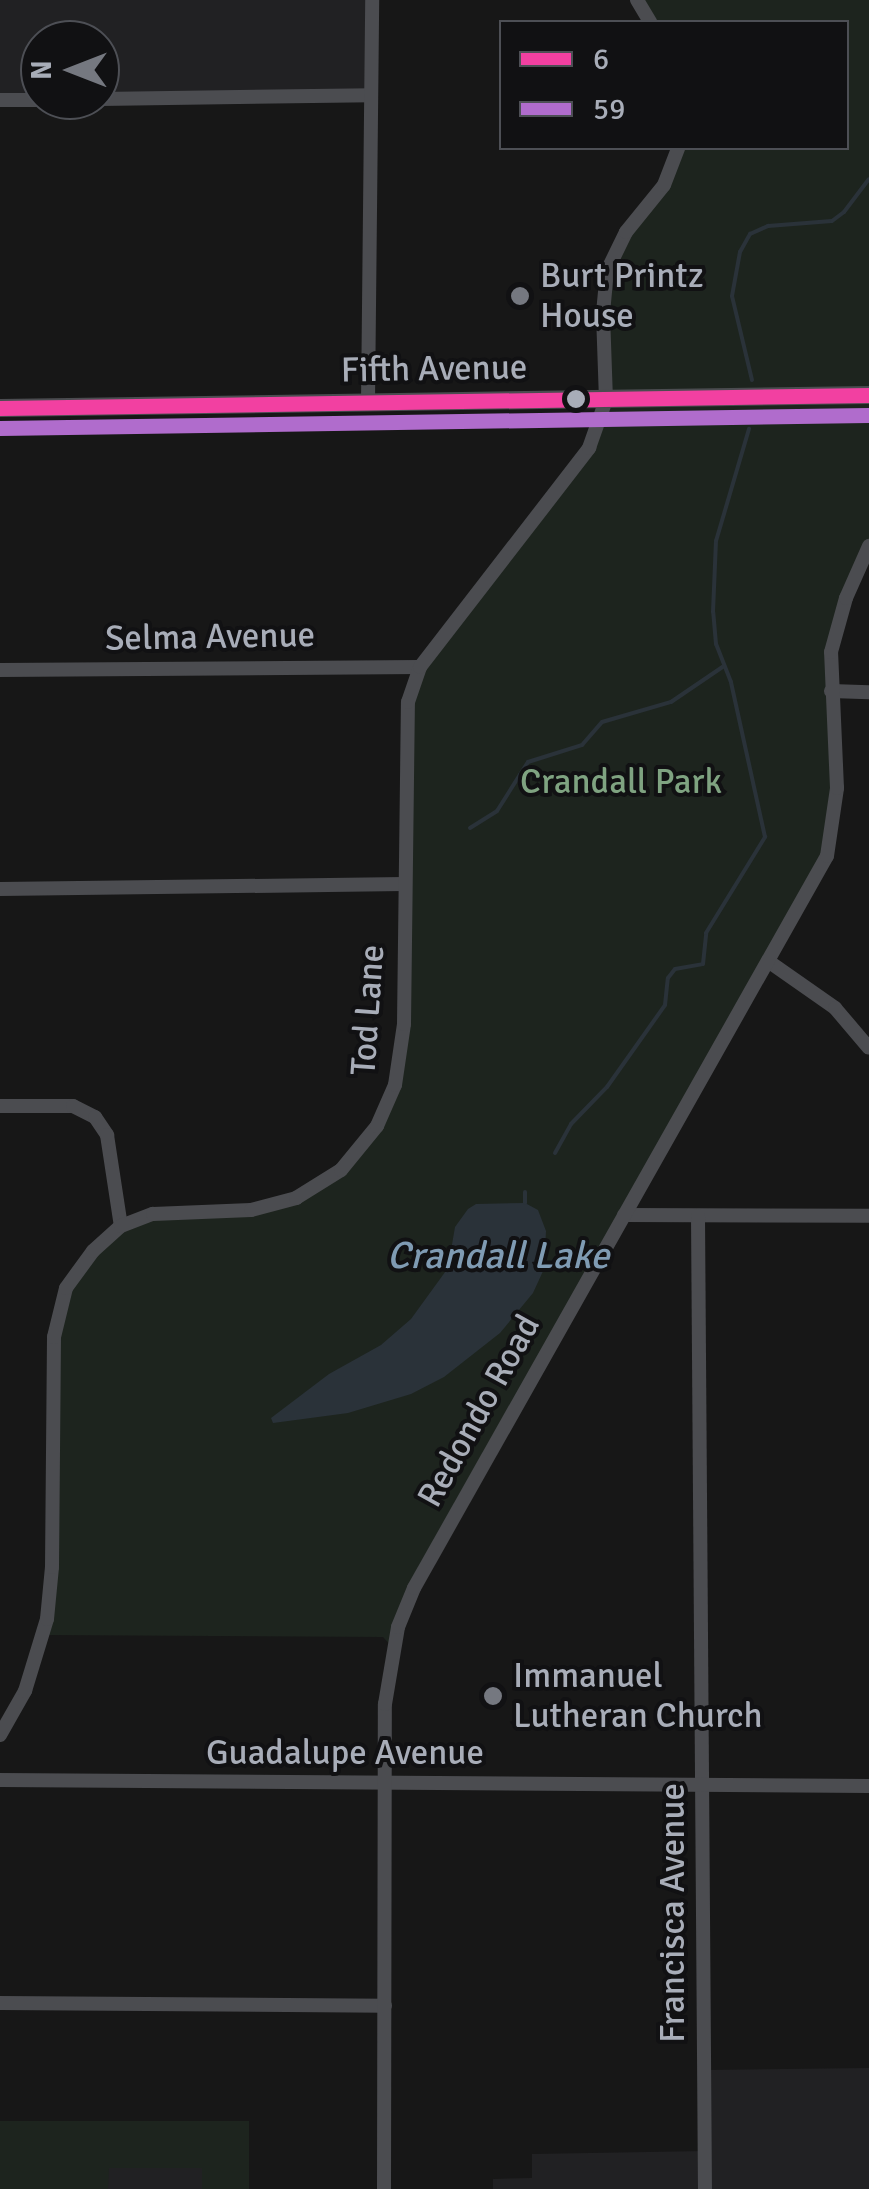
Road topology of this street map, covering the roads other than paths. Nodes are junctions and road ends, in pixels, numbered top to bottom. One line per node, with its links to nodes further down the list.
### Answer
1 (372, 0): 2 (street)
2 (371, 95): 3 (street); 7 (street)
3 (120, 99)
4 (677, 150): 6 (street, Tod Lane)
5 (869, 395): 6 (street, Fifth Avenue)
6 (606, 400): 7 (street, Fifth Avenue); 10 (street, Tod Lane)
7 (368, 402): 8 (street, Fifth Avenue)
8 (0, 408)
9 (869, 546): 12 (street, Redondo Road)
10 (420, 667): 11 (street, Selma Avenue); 14 (street, Tod Lane)
11 (0, 670)
12 (832, 692): 13 (street); 16 (street, Redondo Road)
13 (869, 692)
14 (404, 884): 15 (street); 22 (street, Tod Lane)
15 (0, 890)
16 (768, 961): 17 (street); 19 (street, Redondo Road)
17 (869, 1048)
18 (0, 1106): 22 (street)
19 (624, 1215): 20 (street); 25 (street, Redondo Road)
20 (698, 1216): 21 (street); 26 (street, Francisca Avenue)
21 (869, 1216)
22 (121, 1226): 23 (street, Tod Lane)
23 (0, 1734)
24 (0, 1780): 25 (street, Guadalupe Avenue)
25 (385, 1784): 26 (street, Guadalupe Avenue); 29 (street, Redondo Road)
26 (702, 1785): 27 (street, Guadalupe Avenue); 31 (street, Francisca Avenue)
27 (869, 1786)
28 (0, 2004): 29 (street)
29 (385, 2006): 30 (street, Redondo Road)
30 (384, 2189)
31 (706, 2189)

